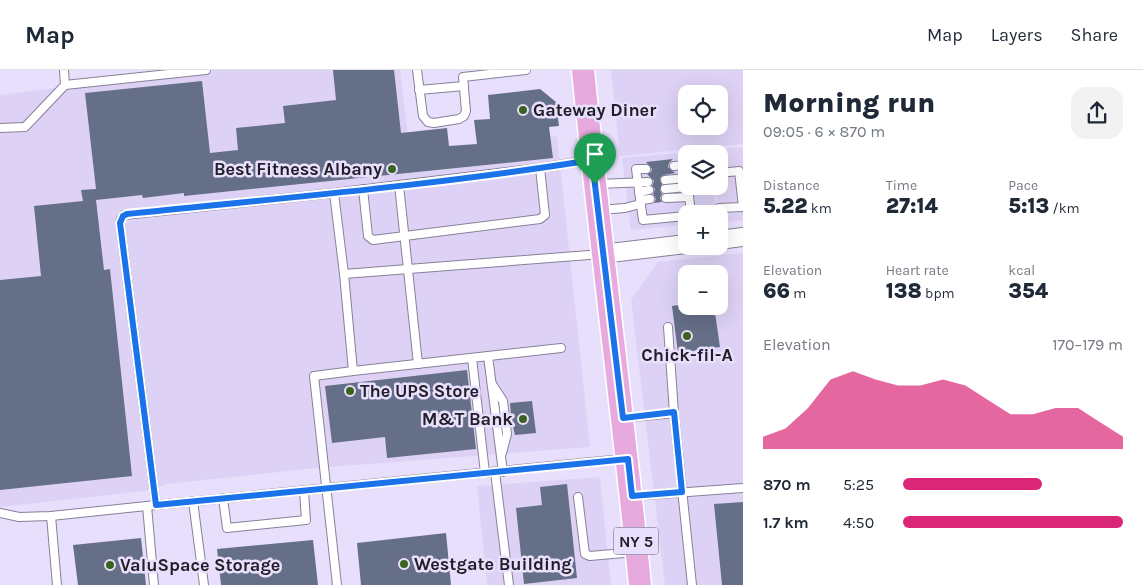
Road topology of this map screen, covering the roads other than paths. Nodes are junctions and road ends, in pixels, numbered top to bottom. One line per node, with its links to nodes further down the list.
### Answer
1 (64, 70): 8 (lane)
2 (206, 70): 6 (lane)
3 (417, 70): 10 (lane)
4 (526, 70): 7 (lane)
5 (583, 70): 12 (main road, NY 5)
6 (157, 73): 8 (lane)
7 (463, 74): 9 (lane)
8 (66, 85): 11 (lane)
9 (464, 86): 10 (lane); 10 (lane)
10 (419, 90)
11 (0, 128)
12 (592, 160): 15 (lane); 22 (main road, NY 5)
13 (674, 166): 14 (lane)
14 (678, 166)
15 (540, 168): 23 (lane); 38 (lane)
16 (646, 168): 20 (lane)
17 (728, 172): 34 (lane)
18 (678, 179): 19 (lane)
19 (664, 180)
20 (638, 182): 21 (lane); 22 (lane); 31 (lane)
21 (648, 182)
22 (595, 184): 36 (main road, NY 5)
23 (399, 185): 25 (lane); 38 (lane)
24 (678, 187): 26 (lane)
25 (363, 189): 28 (lane); 38 (lane)
26 (665, 189)
27 (649, 190): 31 (lane)
28 (334, 192): 44 (lane); 64 (lane)
29 (689, 196): 30 (lane); 33 (lane)
30 (666, 198)
31 (640, 199): 32 (lane); 36 (lane); 37 (lane)
32 (650, 199)
33 (690, 205)
34 (743, 207): 35 (lane)
35 (728, 208)
36 (598, 210): 42 (main road, NY 5)
37 (678, 217)
38 (404, 236): 43 (lane)
39 (743, 237): 40 (street)
40 (728, 239)
41 (678, 245): 42 (street)
42 (602, 254): 43 (lane); 52 (main road, NY 5)
43 (408, 270): 44 (lane); 49 (lane)
44 (344, 274): 50 (lane)
45 (668, 327): 51 (lane)
46 (561, 348): 47 (lane)
47 (488, 356): 48 (lane); 54 (lane)
48 (472, 358): 49 (lane); 55 (lane)
49 (418, 364): 50 (lane)
50 (353, 372): 57 (lane)
51 (674, 412): 52 (lane); 59 (lane)
52 (623, 418): 53 (main road, NY 5)
53 (628, 459): 54 (lane); 61 (main road, NY 5)
54 (499, 472): 55 (lane); 73 (lane)
55 (485, 473): 57 (lane)
56 (743, 488): 59 (lane)
57 (326, 489): 58 (lane); 72 (lane)
58 (304, 491): 62 (lane); 62 (lane)
59 (682, 492): 61 (lane); 75 (lane)
60 (578, 496): 68 (lane)
61 (632, 496): 68 (main road, NY 5)
62 (223, 498): 63 (lane)
63 (193, 501): 64 (lane); 71 (lane)
64 (156, 505): 65 (lane)
65 (147, 506): 67 (lane); 70 (lane)
66 (0, 513): 67 (lane)
67 (51, 516): 69 (lane)
68 (637, 552): 74 (main road, NY 5)
69 (57, 585)
70 (154, 585)
71 (204, 585)
72 (337, 585)
73 (510, 585)
74 (640, 585)
75 (692, 585)

